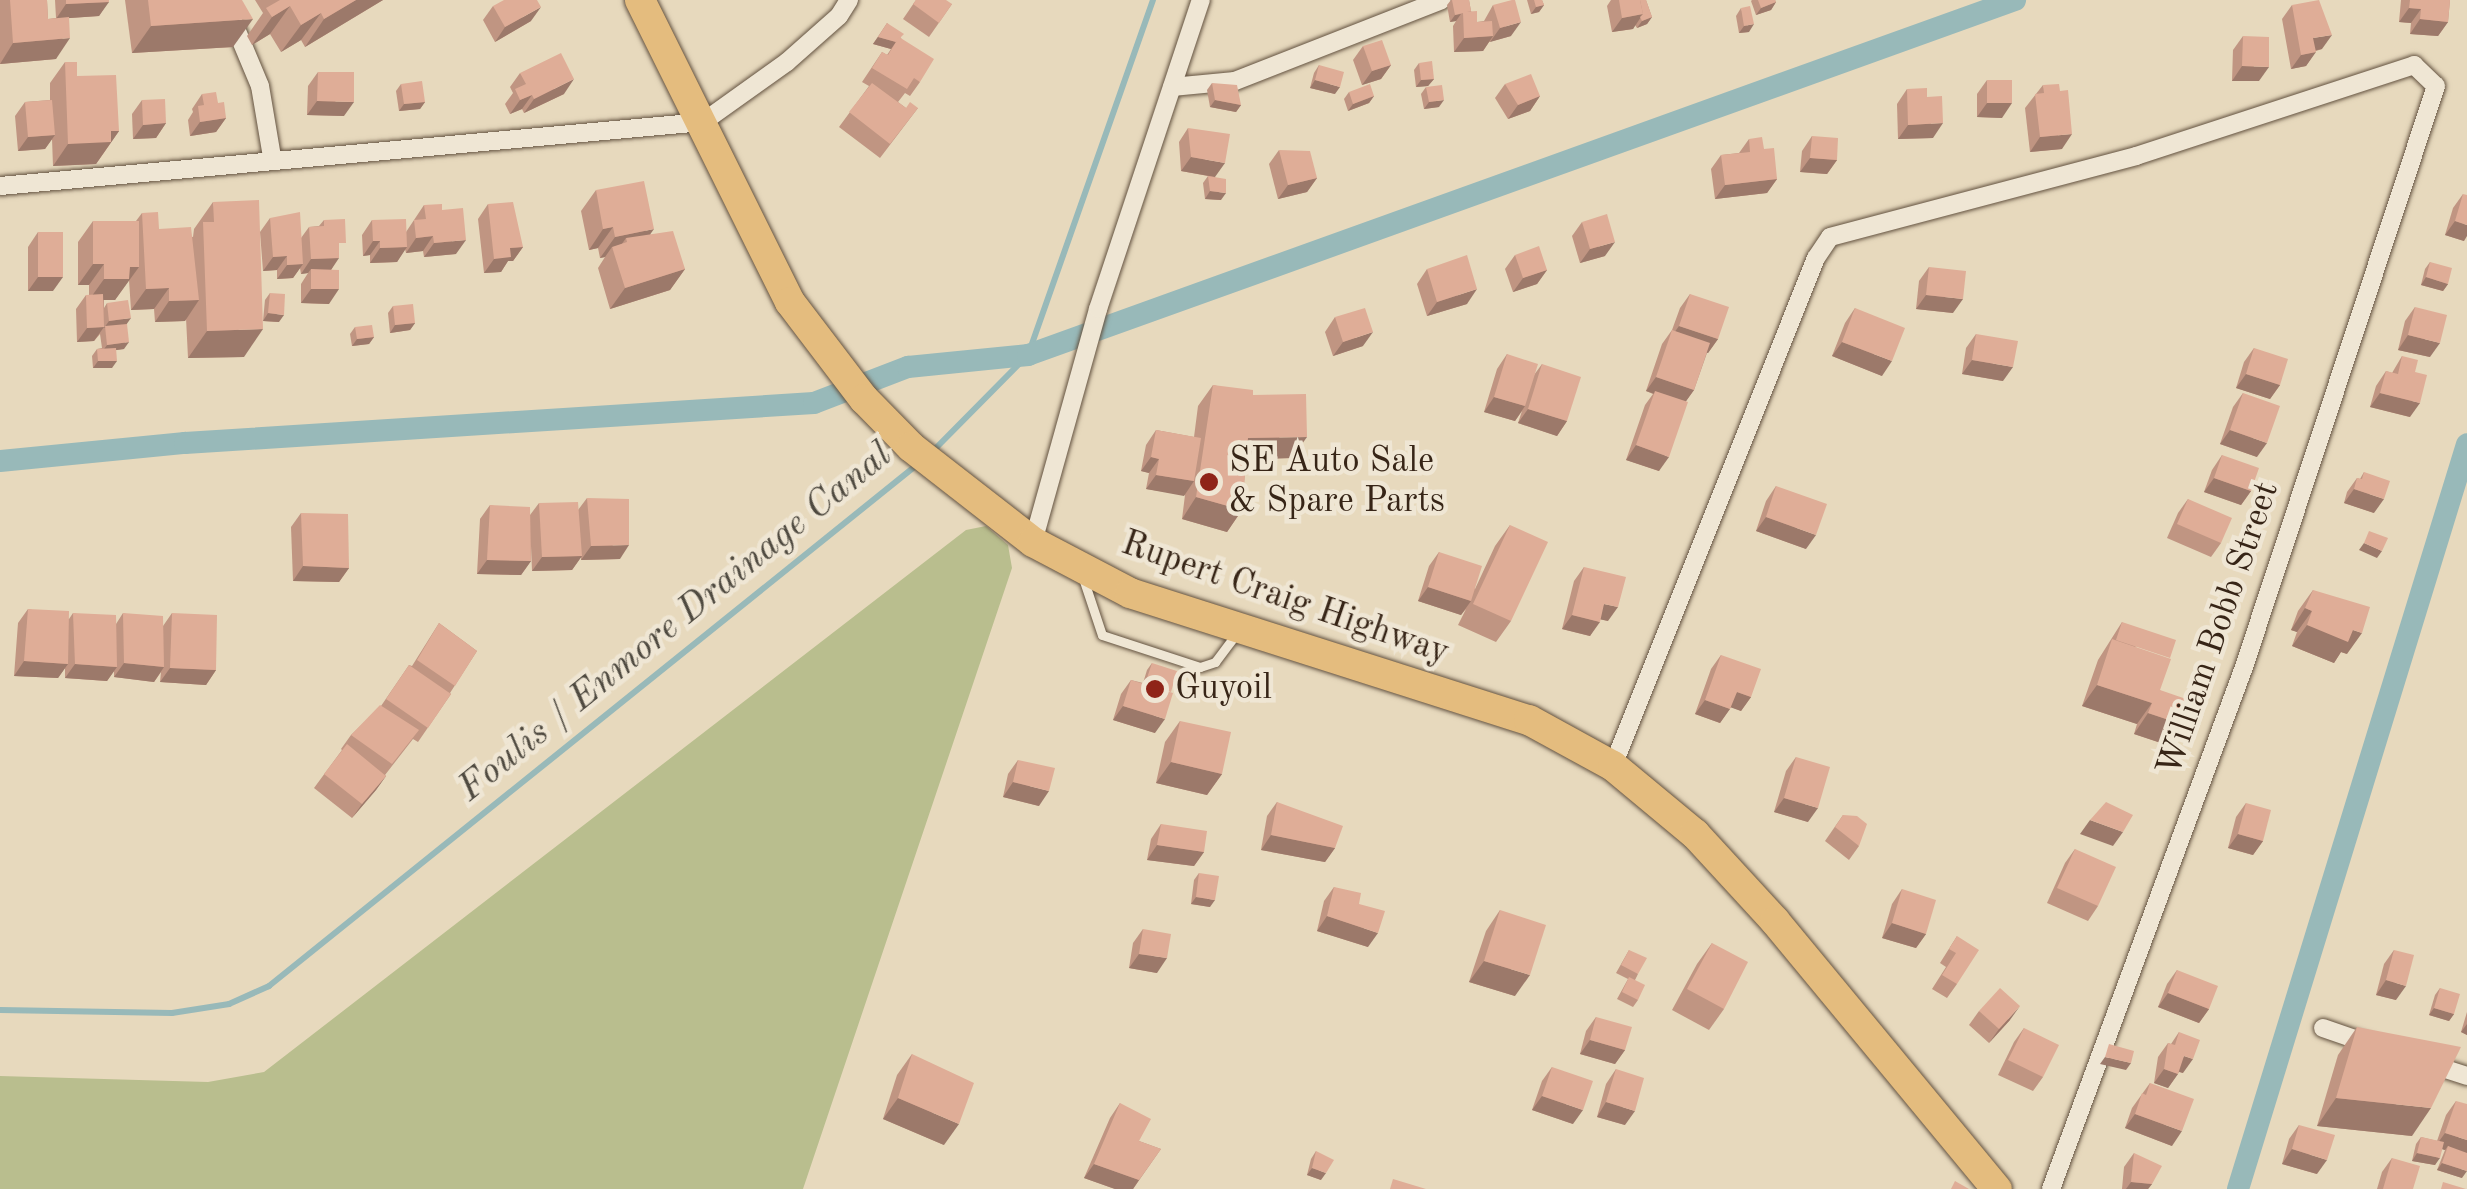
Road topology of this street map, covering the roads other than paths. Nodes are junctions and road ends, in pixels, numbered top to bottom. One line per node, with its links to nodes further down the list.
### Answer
1 (224, 0): 8 (street)
2 (640, 0): 7 (main road, Rupert Craig Highway)
3 (849, 0): 7 (street)
4 (1202, 0): 6 (street)
5 (1442, 0): 6 (street)
6 (1172, 87): 10 (street)
7 (704, 122): 8 (street); 10 (main road, Rupert Craig Highway)
8 (272, 158): 9 (street)
9 (0, 186)
10 (1034, 542): 11 (main road, Rupert Craig Highway)
11 (1080, 567): 12 (main road, Rupert Craig Highway); 12 (lane)
12 (1239, 630): 13 (main road, Rupert Craig Highway)
13 (1613, 766): 16 (main road, Rupert Craig Highway); 17 (street, William Bobb Street)
14 (2323, 1028): 15 (street)
15 (2467, 1076)
16 (1997, 1189)
17 (2051, 1189)

